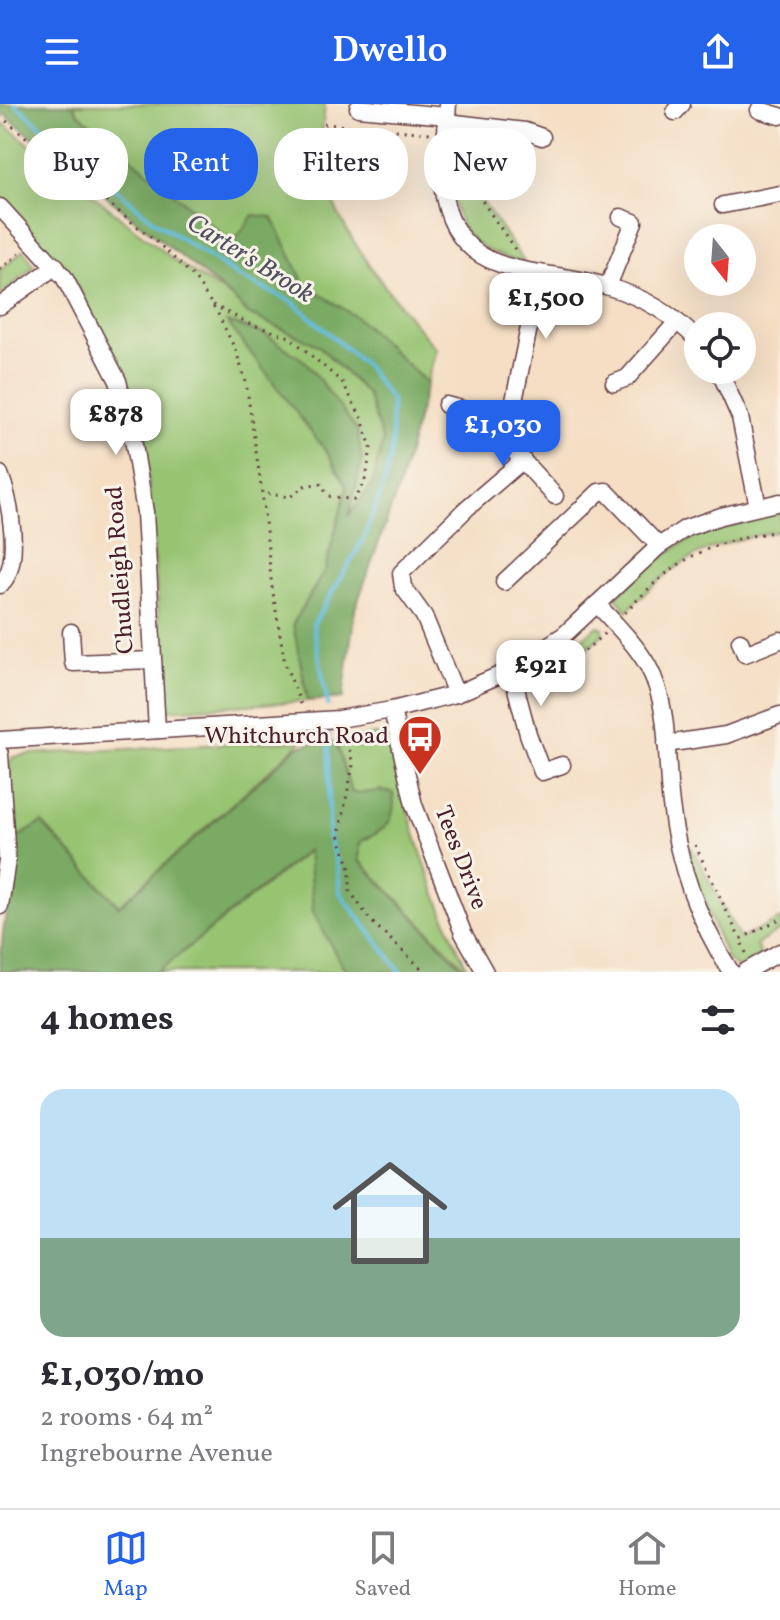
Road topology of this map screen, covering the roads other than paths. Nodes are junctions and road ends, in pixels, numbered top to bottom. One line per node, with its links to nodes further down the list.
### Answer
1 (358, 108): 4 (street)
2 (759, 110): 3 (street)
3 (780, 116)
4 (447, 124): 5 (street); 11 (street)
5 (542, 137)
6 (780, 194): 7 (street)
7 (723, 205)
8 (0, 207): 10 (street, Chudleigh Road)
9 (621, 217): 12 (street)
10 (56, 266): 13 (street); 32 (street, Chudleigh Road)
11 (535, 272): 12 (street); 18 (street)
12 (608, 286): 14 (street)
13 (0, 306)
14 (677, 322): 15 (street); 16 (street)
15 (684, 328)
16 (614, 383)
17 (725, 384): 24 (street)
18 (514, 401)
19 (446, 405): 20 (street)
20 (523, 460): 22 (street); 34 (street)
21 (0, 474): 27 (street)
22 (555, 496)
23 (780, 502): 24 (street)
24 (758, 507): 25 (street)
25 (659, 546): 26 (street); 28 (street)
26 (504, 582)
27 (0, 585)
28 (597, 604): 33 (street); 39 (street)
29 (71, 632): 32 (street)
30 (780, 640): 31 (street)
31 (740, 641)
32 (152, 660): 37 (street, Chudleigh Road)
33 (512, 678): 34 (street); 41 (street)
34 (456, 694): 35 (street)
35 (392, 710): 37 (street); 45 (street, Tees Drive)
36 (780, 715): 39 (street)
37 (157, 730): 38 (street)
38 (0, 740)
39 (666, 744): 46 (street)
40 (0, 754): 42 (street)
41 (562, 765)
42 (0, 906)
43 (780, 952): 44 (street)
44 (749, 969)
45 (485, 972)
46 (731, 972)

